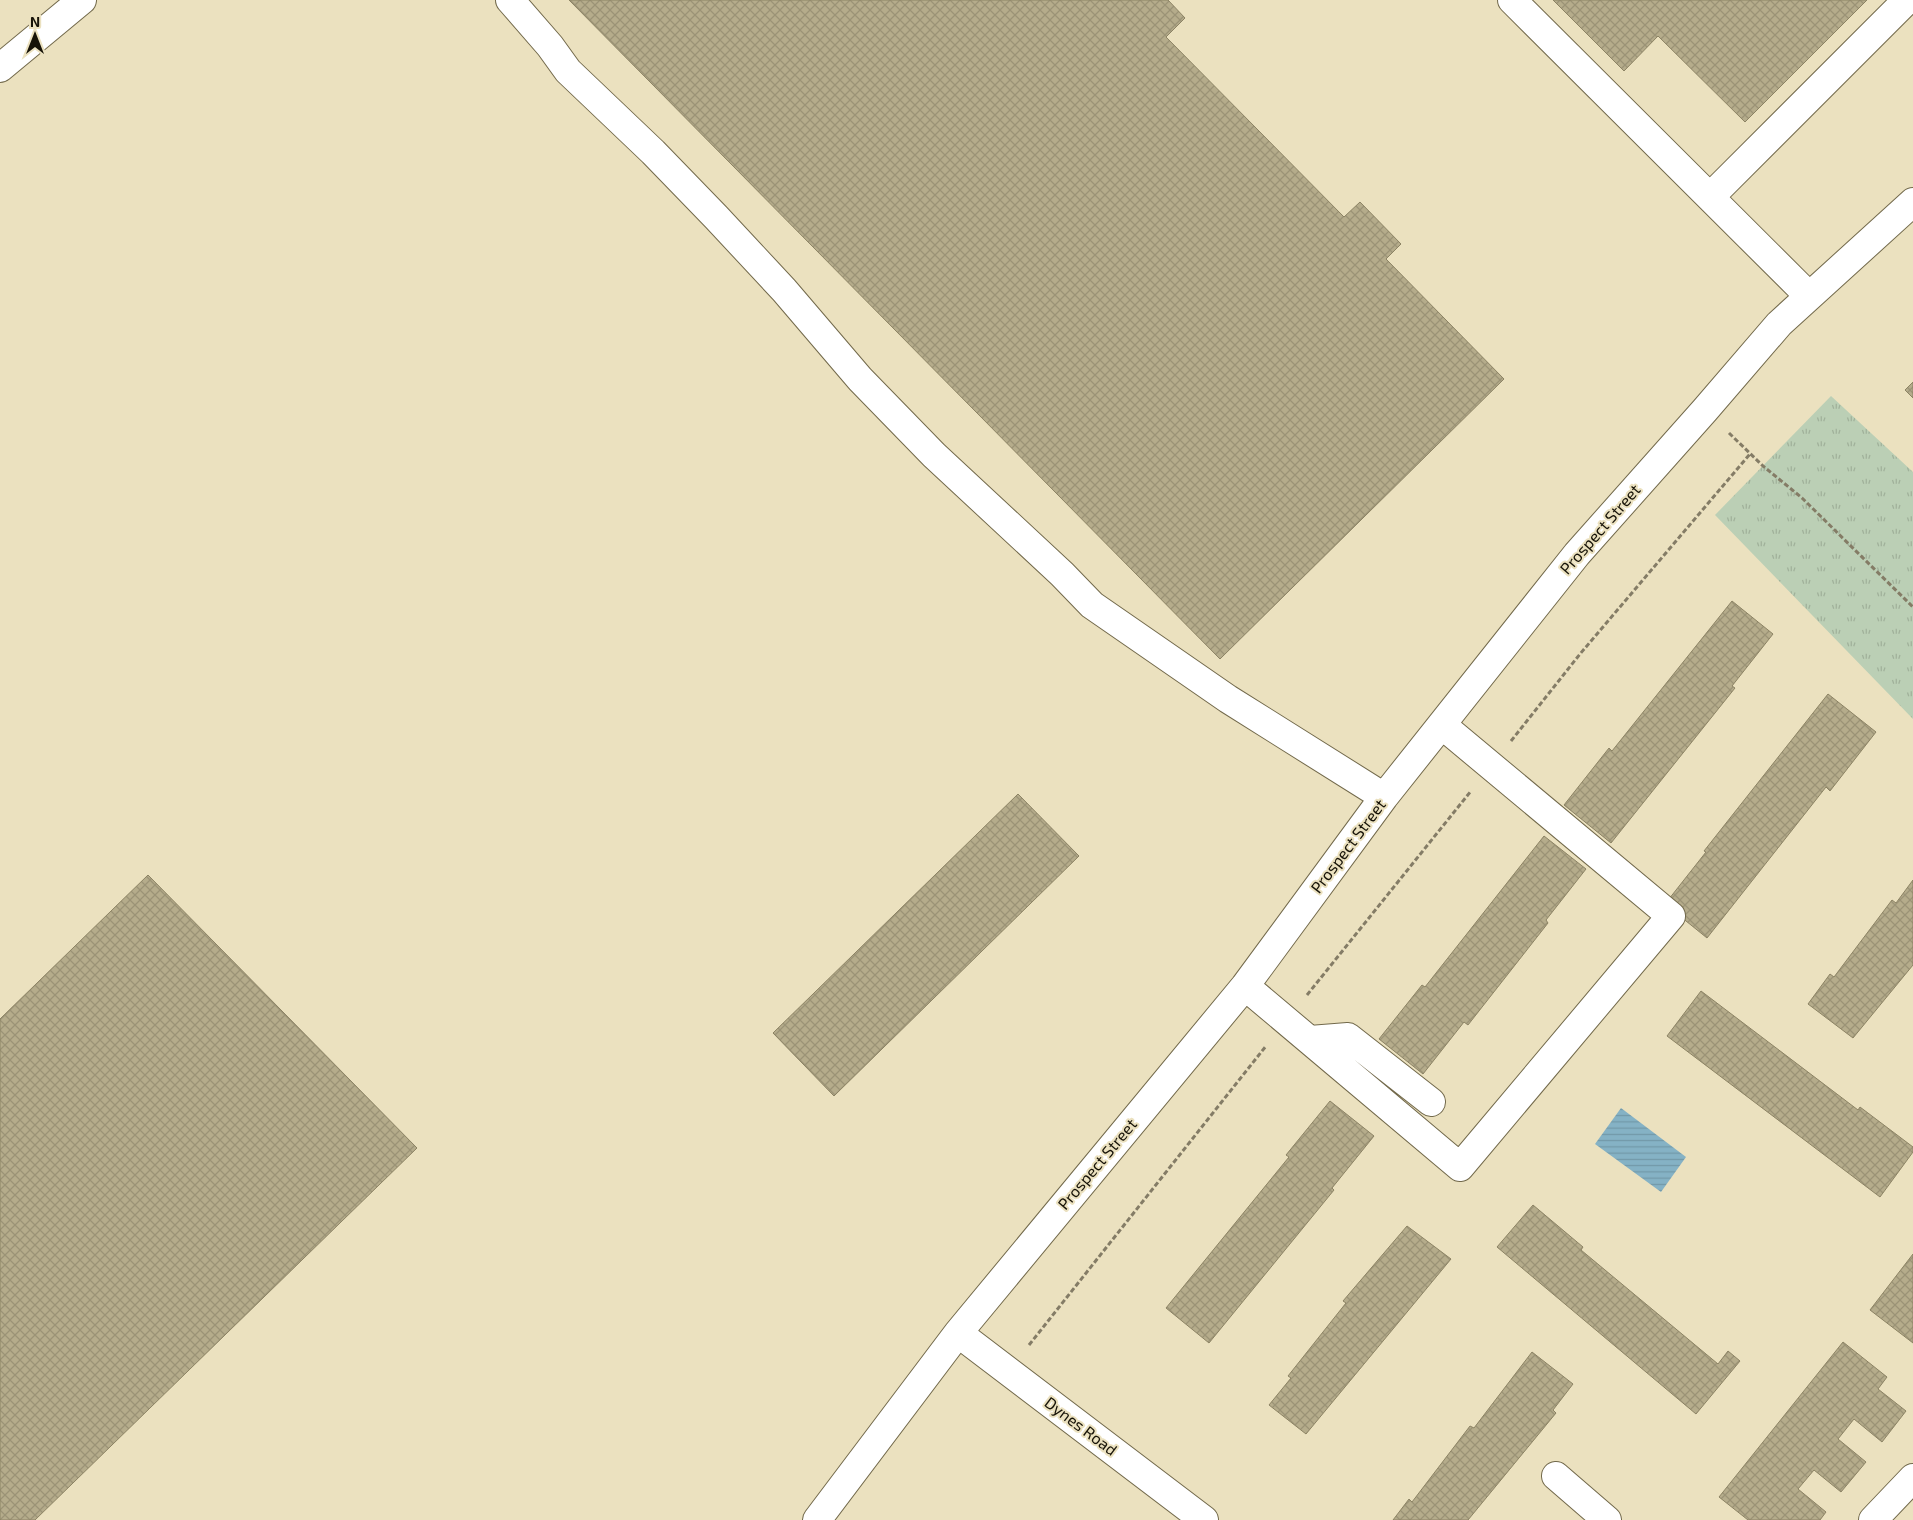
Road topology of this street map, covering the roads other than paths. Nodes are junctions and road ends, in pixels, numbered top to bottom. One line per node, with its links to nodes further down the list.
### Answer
1 (82, 0): 5 (street)
2 (510, 0): 10 (street)
3 (1512, 0): 6 (street)
4 (1907, 0): 6 (street)
5 (0, 68)
6 (1710, 198): 8 (street)
7 (1910, 212): 8 (street, Prospect Street)
8 (1809, 296): 9 (street, Prospect Street)
9 (1442, 725): 10 (street, Prospect Street); 12 (street)
10 (1384, 797): 11 (street, Prospect Street)
11 (1245, 986): 12 (street); 14 (street, Prospect Street)
12 (1310, 1040): 13 (street)
13 (1431, 1102)
14 (958, 1333): 17 (street, Prospect Street); 18 (street, Dynes Road)
15 (1556, 1476): 19 (street)
16 (1913, 1478): 20 (street)
17 (817, 1520)
18 (1204, 1520)
19 (1607, 1520)
20 (1873, 1520)

